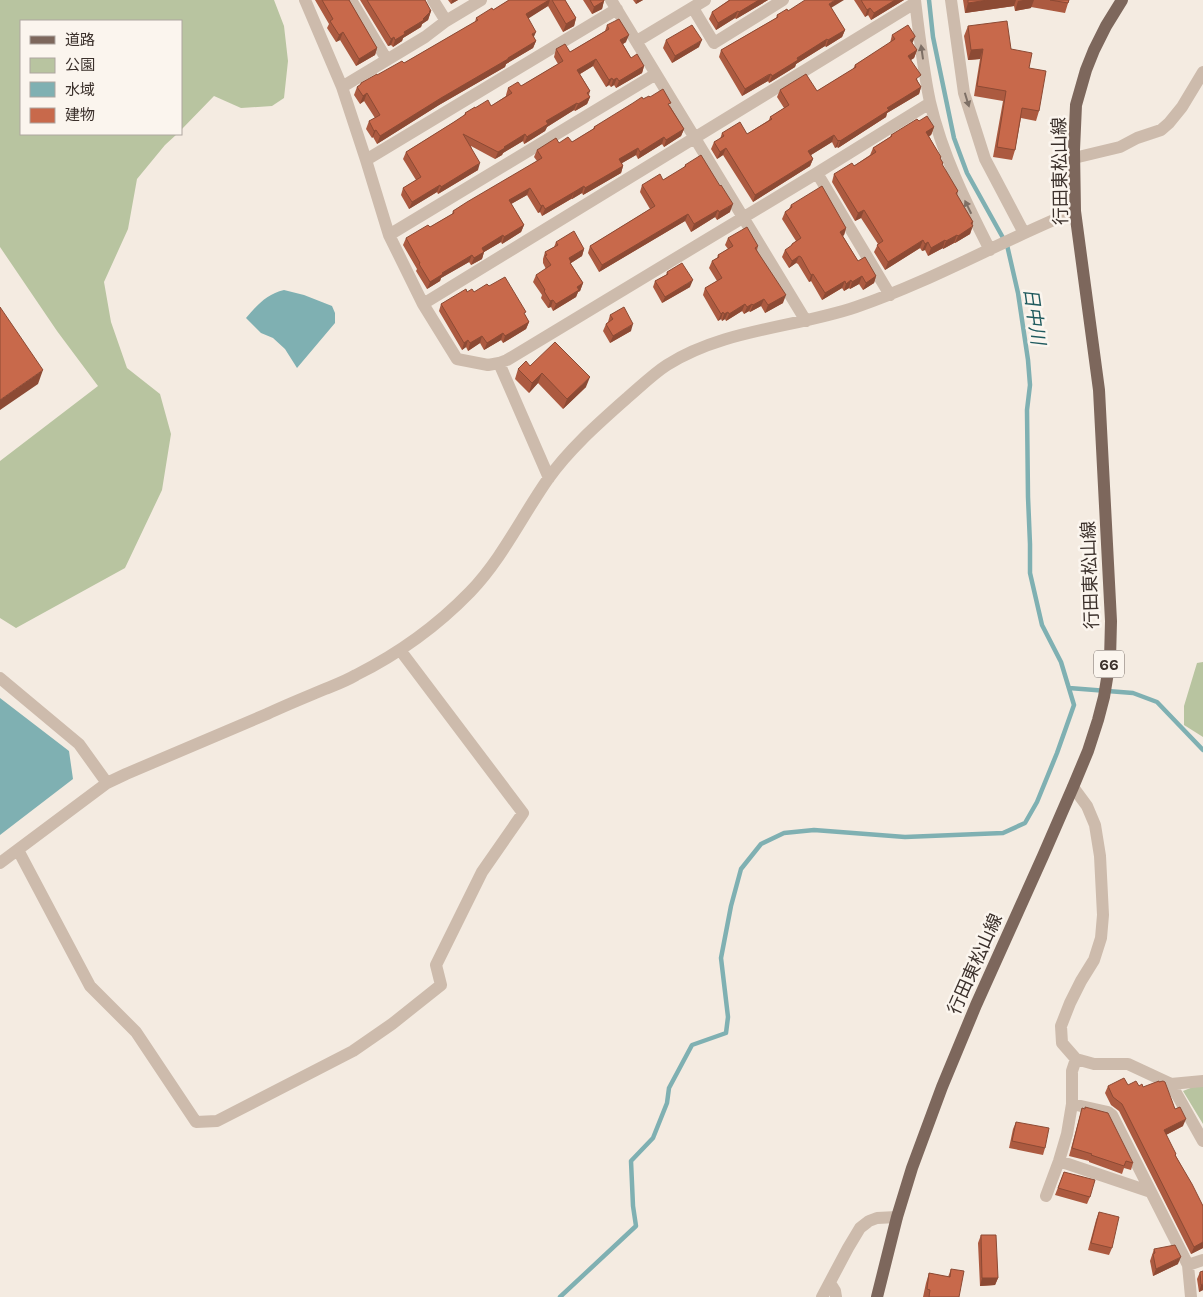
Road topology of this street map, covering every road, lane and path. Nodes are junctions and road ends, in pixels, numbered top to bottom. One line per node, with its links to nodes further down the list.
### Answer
1 (306, 0): 17 (street)
2 (351, 0): 14 (street)
3 (433, 0): 12 (street)
4 (481, 0): 12 (street)
5 (705, 0): 11 (street)
6 (783, 0): 11 (street)
7 (951, 0): 25 (street, one-way to 25)
8 (1122, 0): 20 (main road, 行田東松山線 / 66)
9 (915, 2): 18 (street, one-way to 9); 19 (street)
10 (614, 5): 13 (street); 21 (street)
11 (693, 8): 13 (street)
12 (446, 21): 14 (street)
13 (637, 41): 16 (street)
14 (387, 60): 17 (street)
15 (1203, 72): 20 (street)
16 (656, 74): 19 (street); 26 (street)
17 (342, 87): 21 (street)
18 (930, 103): 22 (street); 27 (street, one-way to 18)
19 (694, 138): 24 (street); 29 (street)
20 (1074, 158): 23 (main road, 行田東松山線 / 66)
21 (366, 160): 26 (street)
22 (817, 173): 24 (street); 28 (street)
23 (1075, 211): 25 (street); 36 (main road, 行田東松山線 / 66)
24 (742, 217): 30 (street); 31 (street)
25 (1024, 233): 27 (street)
26 (389, 235): 29 (street)
27 (990, 250): 28 (street)
28 (890, 295): 30 (street)
29 (423, 304): 31 (street)
30 (806, 321): 32 (street)
31 (499, 363): 32 (street)
32 (549, 478): 33 (street)
33 (400, 650): 35 (street); 37 (street)
34 (0, 678): 35 (street)
35 (107, 783): 37 (street)
36 (1073, 787): 39 (street); 47 (main road, 行田東松山線 / 66)
37 (18, 850): 38 (street)
38 (0, 863)
39 (1076, 1059): 41 (street); 42 (street)
40 (1203, 1081): 41 (street)
41 (1171, 1084): 43 (street)
42 (1072, 1104): 44 (street); 45 (street)
43 (1203, 1141)
44 (1059, 1161): 45 (street); 46 (street)
45 (1151, 1192): 49 (street)
46 (1046, 1196)
47 (897, 1218): 50 (street); 53 (main road, 行田東松山線 / 66)
48 (1203, 1260): 49 (street)
49 (1188, 1265): 54 (street)
50 (830, 1283): 51 (street); 52 (street)
51 (822, 1297)
52 (836, 1297)
53 (877, 1297)
54 (1191, 1297)

